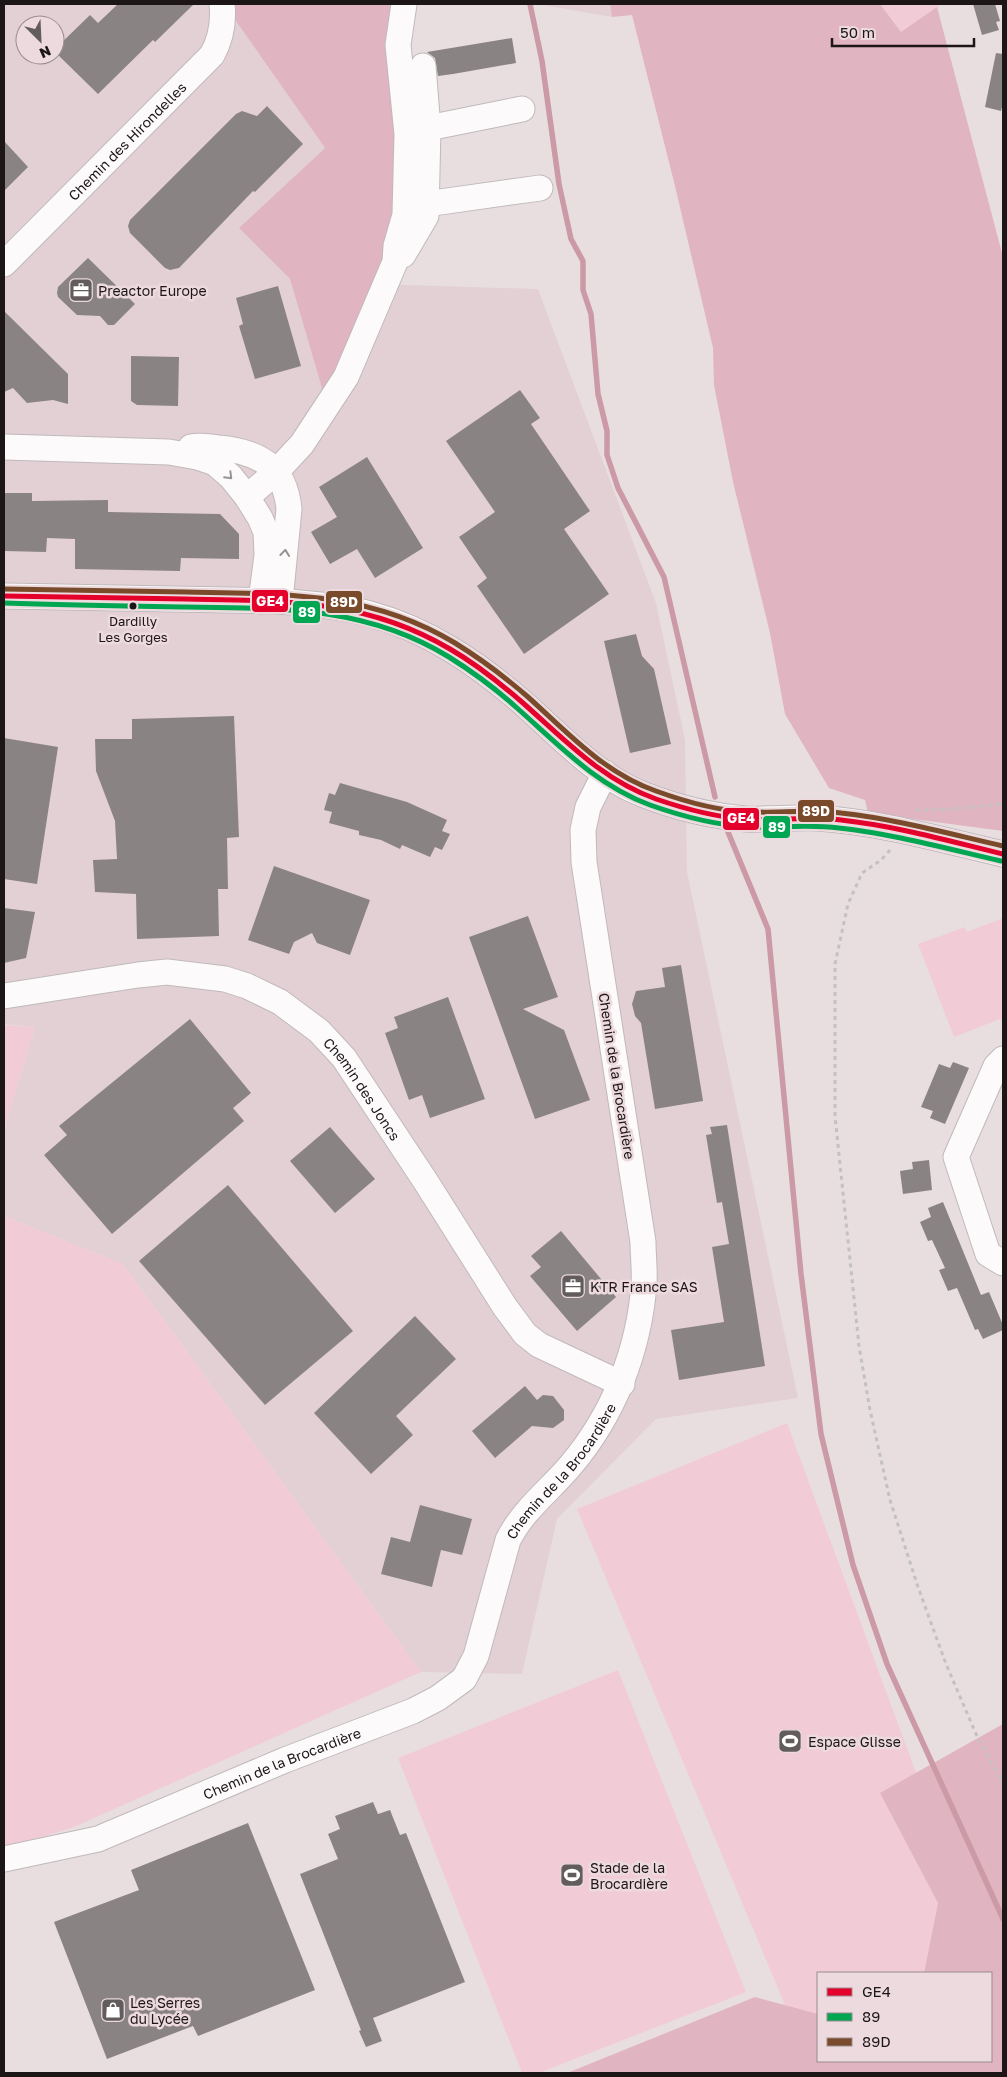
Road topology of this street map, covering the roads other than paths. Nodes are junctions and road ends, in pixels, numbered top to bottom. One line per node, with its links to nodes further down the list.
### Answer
1 (222, 4): 9 (street, Chemin des Hirondelles)
2 (404, 4): 8 (street)
3 (422, 66): 5 (street)
4 (522, 109): 5 (street)
5 (428, 128): 7 (street)
6 (540, 188): 7 (street)
7 (426, 204): 8 (street)
8 (395, 262): 12 (street)
9 (4, 264)
10 (4, 447): 11 (street)
11 (169, 452): 12 (street); 13 (street, one-way to 13)
12 (276, 472): 13 (street); 15 (street, one-way to 12)
13 (247, 497): 15 (street)
14 (4, 596): 15 (street)
15 (270, 601): 16 (street)
16 (605, 773): 17 (street); 21 (street, Chemin de la Brocardière)
17 (1003, 854)
18 (4, 996): 21 (street, Chemin des Joncs)
19 (1003, 1059): 20 (street)
20 (1003, 1263)
21 (622, 1384): 22 (street, Chemin de la Brocardière)
22 (4, 1859)

